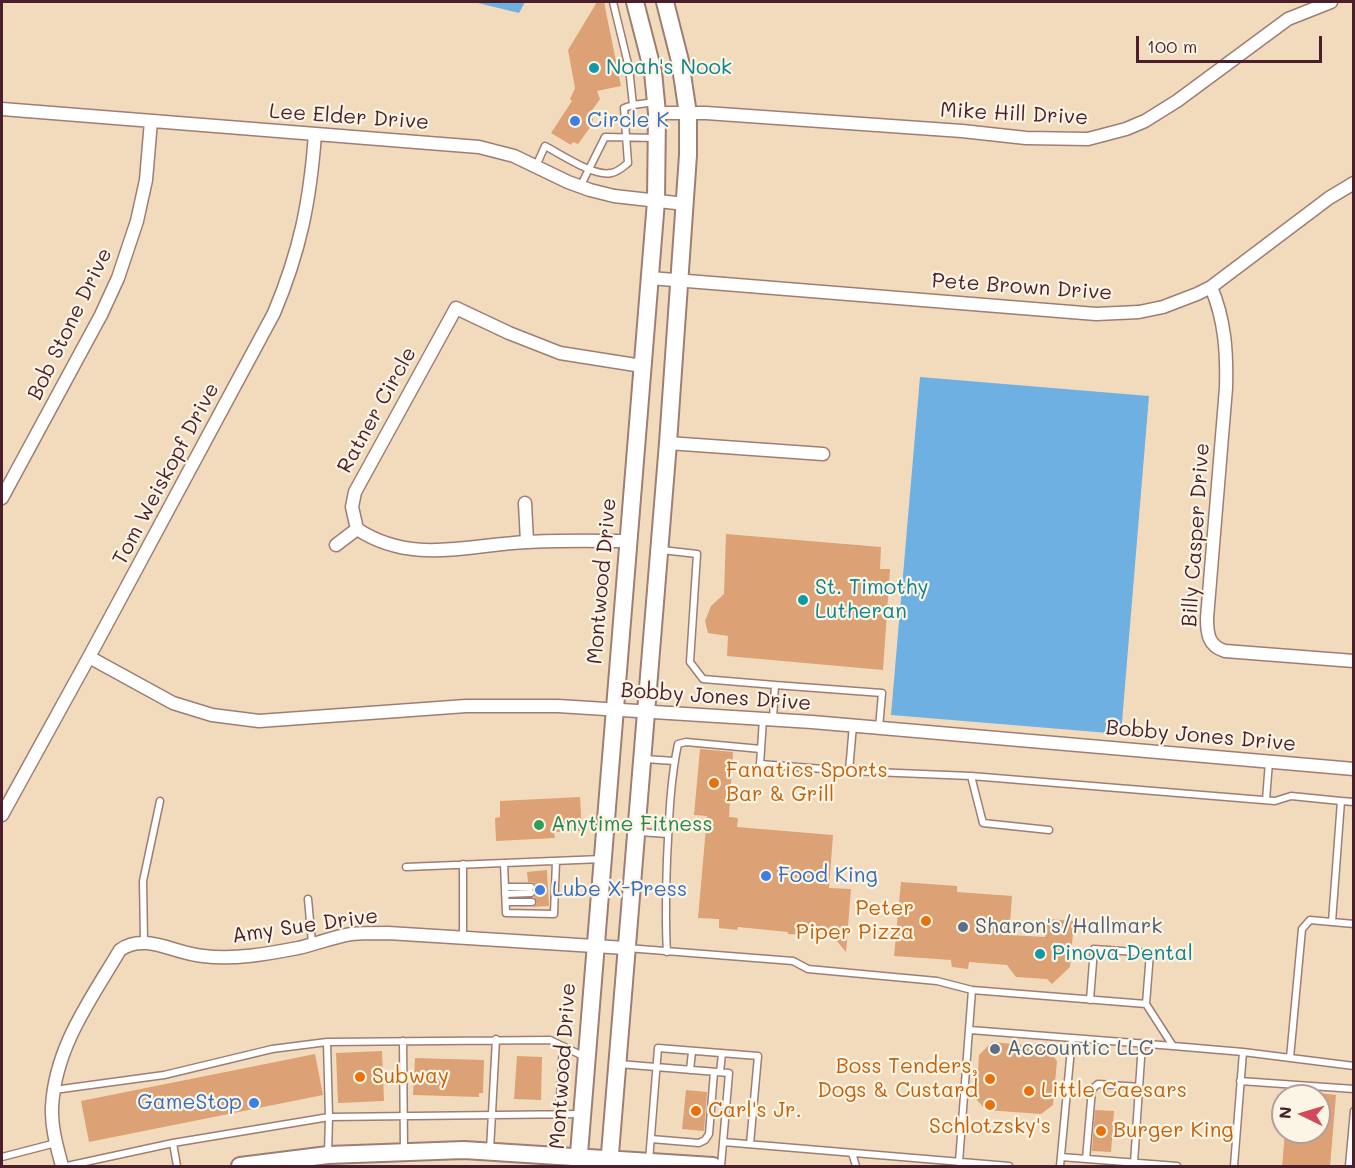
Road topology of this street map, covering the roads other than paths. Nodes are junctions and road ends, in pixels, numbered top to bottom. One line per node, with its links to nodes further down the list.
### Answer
1 (616, 2): 5 (lane)
2 (635, 2): 6 (main road, Montwood Drive)
3 (665, 2): 8 (main road)
4 (1331, 2): 8 (street, Mike Hill Drive)
5 (633, 105): 6 (lane); 11 (lane)
6 (656, 108): 8 (street, Mike Hill Drive); 12 (main road, Montwood Drive)
7 (2, 109): 9 (street, Lee Elder Drive)
8 (688, 114): 18 (main road)
9 (151, 121): 10 (street, Lee Elder Drive); 25 (street, Bob Stone Drive)
10 (315, 134): 13 (street, Lee Elder Drive); 32 (street, Tom Weiskopf Drive)
11 (627, 136): 12 (lane); 14 (lane); 14 (lane)
12 (657, 138): 17 (main road, Montwood Drive)
13 (536, 166): 14 (lane); 16 (street, Lee Elder Drive)
14 (589, 169): 16 (lane)
15 (1353, 183): 21 (street, Pete Brown Drive)
16 (580, 186): 17 (street, Lee Elder Drive)
17 (656, 201): 18 (street, Lee Elder Drive); 19 (main road, Montwood Drive)
18 (685, 204): 20 (main road)
19 (650, 278): 20 (street, Pete Brown Drive); 22 (main road, Montwood Drive)
20 (679, 280): 21 (street, Pete Brown Drive); 23 (main road)
21 (1210, 287): 33 (street, Billy Casper Drive)
22 (642, 366): 27 (street, Ratner Circle); 28 (main road, Montwood Drive)
23 (668, 443): 24 (street); 31 (main road)
24 (823, 454)
25 (2, 498)
26 (525, 503): 29 (street)
27 (357, 529): 29 (street); 30 (street)
28 (628, 541): 29 (street); 35 (main road, Montwood Drive)
29 (527, 542)
30 (336, 545)
31 (658, 550): 34 (lane); 36 (main road)
32 (89, 657): 35 (street, Bobby Jones Drive); 51 (street, Tom Weiskopf Drive)
33 (1353, 661)
34 (775, 685): 37 (lane); 39 (lane)
35 (615, 710): 36 (street, Bobby Jones Drive); 55 (main road, Montwood Drive)
36 (645, 711): 37 (street, Bobby Jones Drive); 41 (main road)
37 (768, 719): 38 (street, Bobby Jones Drive); 40 (lane)
38 (854, 726): 39 (street, Bobby Jones Drive); 45 (lane)
39 (879, 728): 43 (street, Bobby Jones Drive)
40 (761, 749): 42 (lane); 45 (lane)
41 (641, 758): 42 (lane); 53 (main road)
42 (674, 761): 54 (lane)
43 (1269, 761): 44 (street, Bobby Jones Drive); 47 (lane)
44 (1353, 769)
45 (849, 771): 46 (lane)
46 (971, 776): 47 (lane); 52 (lane)
47 (1266, 800): 49 (lane)
48 (160, 801): 68 (lane)
49 (1341, 801): 50 (lane); 65 (lane)
50 (1353, 802)
51 (2, 815)
52 (1049, 830)
53 (635, 832): 54 (lane); 71 (main road)
54 (668, 834): 72 (lane)
55 (602, 859): 56 (lane); 70 (main road, Montwood Drive)
56 (556, 861): 57 (lane); 63 (lane)
57 (504, 863): 58 (lane); 60 (lane)
58 (463, 864): 59 (lane); 67 (lane)
59 (406, 867)
60 (505, 890): 61 (lane); 63 (lane)
61 (531, 890)
62 (308, 899): 69 (lane)
63 (506, 902): 64 (lane)
64 (532, 902)
65 (1332, 922): 66 (lane); 88 (lane)
66 (1353, 924)
67 (463, 937): 69 (street, Amy Sue Drive); 70 (street, Amy Sue Drive)
68 (144, 941): 69 (street, Amy Sue Drive); 97 (street)
69 (312, 944)
70 (595, 945): 71 (street, Amy Sue Drive); 87 (main road, Montwood Drive)
71 (626, 948): 72 (lane); 89 (main road)
72 (667, 952): 73 (lane)
73 (972, 990): 74 (lane); 76 (lane)
74 (1090, 1000): 75 (lane); 75 (lane)
75 (1146, 1004): 83 (lane)
76 (970, 1030): 77 (lane); 118 (lane)
77 (1071, 1038): 81 (lane); 114 (lane)
78 (496, 1040): 79 (lane); 82 (lane); 102 (lane)
79 (403, 1041): 80 (lane); 101 (lane)
80 (327, 1042): 97 (lane); 103 (lane)
81 (1142, 1043): 83 (lane); 95 (lane)
82 (563, 1046): 87 (lane); 99 (lane)
83 (1173, 1046): 85 (lane)
84 (692, 1052): 86 (lane); 91 (lane); 92 (lane)
85 (1242, 1052): 88 (lane); 94 (lane)
86 (722, 1054): 93 (lane); 108 (lane)
87 (586, 1058): 100 (main road, Montwood Drive)
88 (1290, 1058): 90 (lane)
89 (617, 1064): 91 (lane); 119 (main road)
90 (1353, 1066)
91 (656, 1067): 92 (lane); 104 (lane)
92 (690, 1070): 93 (lane)
93 (717, 1072): 104 (lane); 105 (lane)
94 (1240, 1080): 96 (lane); 131 (lane)
95 (1139, 1087): 115 (lane); 120 (lane)
96 (1353, 1089)
97 (54, 1090): 106 (street)
98 (1353, 1111): 132 (lane)
99 (559, 1114): 100 (lane); 102 (lane)
100 (582, 1114): 117 (main road, Montwood Drive)
101 (404, 1116): 102 (lane); 103 (lane); 109 (lane)
102 (492, 1116): 110 (lane)
103 (329, 1117): 107 (lane); 112 (lane)
104 (651, 1139): 116 (lane)
105 (723, 1142): 108 (lane); 126 (lane)
106 (56, 1143): 113 (lane); 121 (street)
107 (173, 1143): 122 (lane); 123 (lane)
108 (750, 1144): 111 (lane)
109 (404, 1151): 110 (main road); 112 (main road)
110 (490, 1151): 117 (main road)
111 (852, 1153): 118 (lane); 127 (lane)
112 (328, 1155): 124 (main road)
113 (2, 1157)
114 (1061, 1157): 115 (lane); 129 (lane)
115 (1086, 1159): 120 (lane)
116 (649, 1161): 119 (main road); 125 (main road)
117 (579, 1162): 119 (main road)
118 (959, 1162): 128 (lane)
119 (609, 1163)
120 (1134, 1163): 130 (lane)
121 (62, 1167)
122 (67, 1167)
123 (177, 1167)
124 (240, 1167)
125 (713, 1167)
126 (721, 1167)
127 (856, 1167)
128 (1009, 1167)
129 (1060, 1167)
130 (1177, 1167)
131 (1234, 1167)
132 (1349, 1167)

